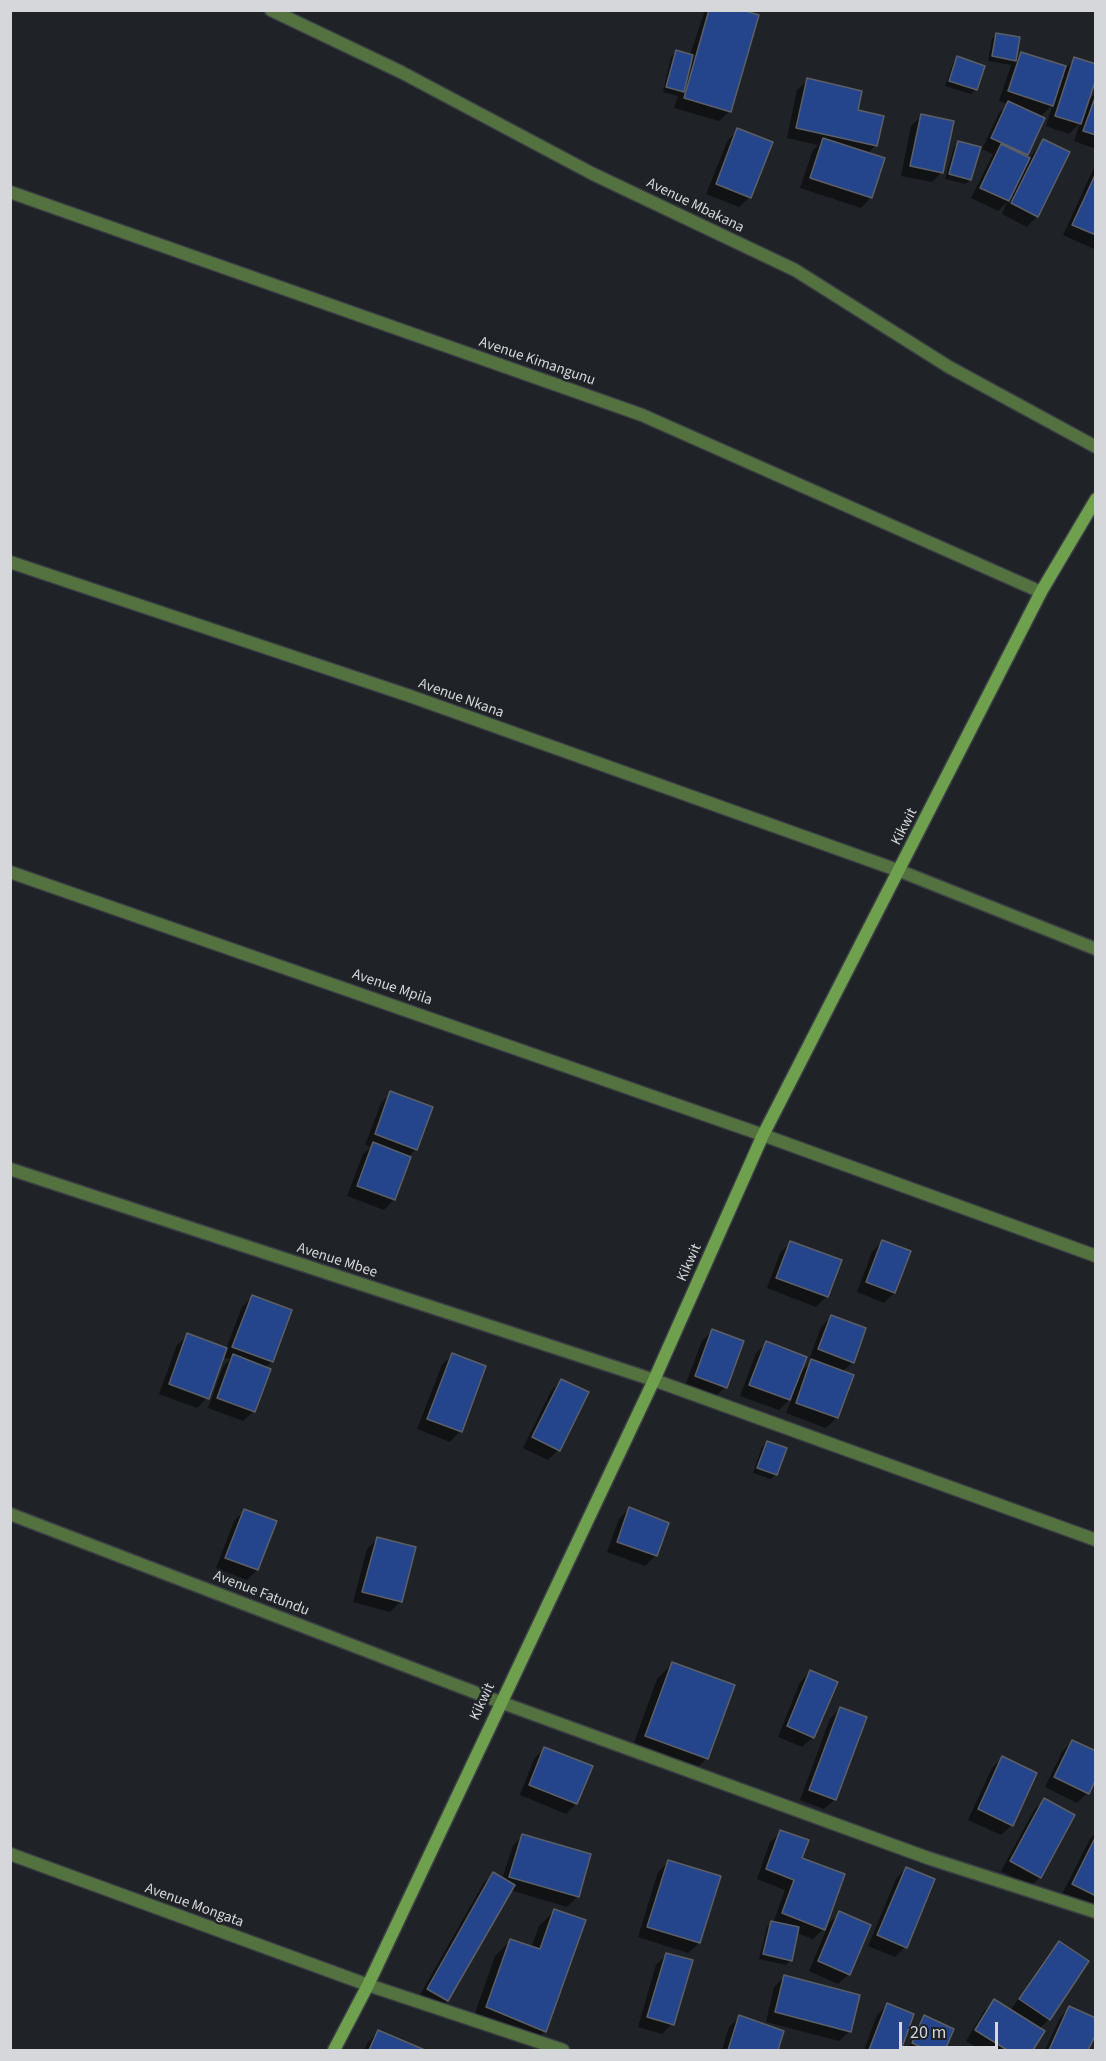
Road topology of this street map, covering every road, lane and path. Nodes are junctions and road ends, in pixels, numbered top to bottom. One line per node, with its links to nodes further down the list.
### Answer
1 (271, 10): 3 (street, Avenue Mbakana)
2 (10, 192): 6 (street, Avenue Kimangunu)
3 (1095, 447)
4 (1095, 499): 6 (main road, Kikwit)
5 (10, 562): 7 (street, Avenue Nkana)
6 (1041, 592): 7 (main road, Kikwit)
7 (900, 871): 9 (street, Avenue Nkana); 10 (main road, Kikwit)
8 (10, 872): 10 (street, Avenue Mpila)
9 (1095, 949)
10 (763, 1136): 12 (street, Avenue Mpila); 13 (main road, Kikwit)
11 (10, 1169): 13 (street, Avenue Mbee)
12 (1095, 1256)
13 (654, 1380): 15 (street, Avenue Mbee); 16 (main road, Kikwit)
14 (10, 1514): 16 (street, Avenue Fatundu)
15 (1095, 1539)
16 (500, 1702): 18 (street, Avenue Fatundu); 19 (main road, Kikwit)
17 (10, 1854): 19 (street, Avenue Mongata)
18 (1095, 1912)
19 (368, 1985): 20 (main road, Kikwit); 21 (street, Avenue Mongata)
20 (334, 2050)
21 (563, 2050)

